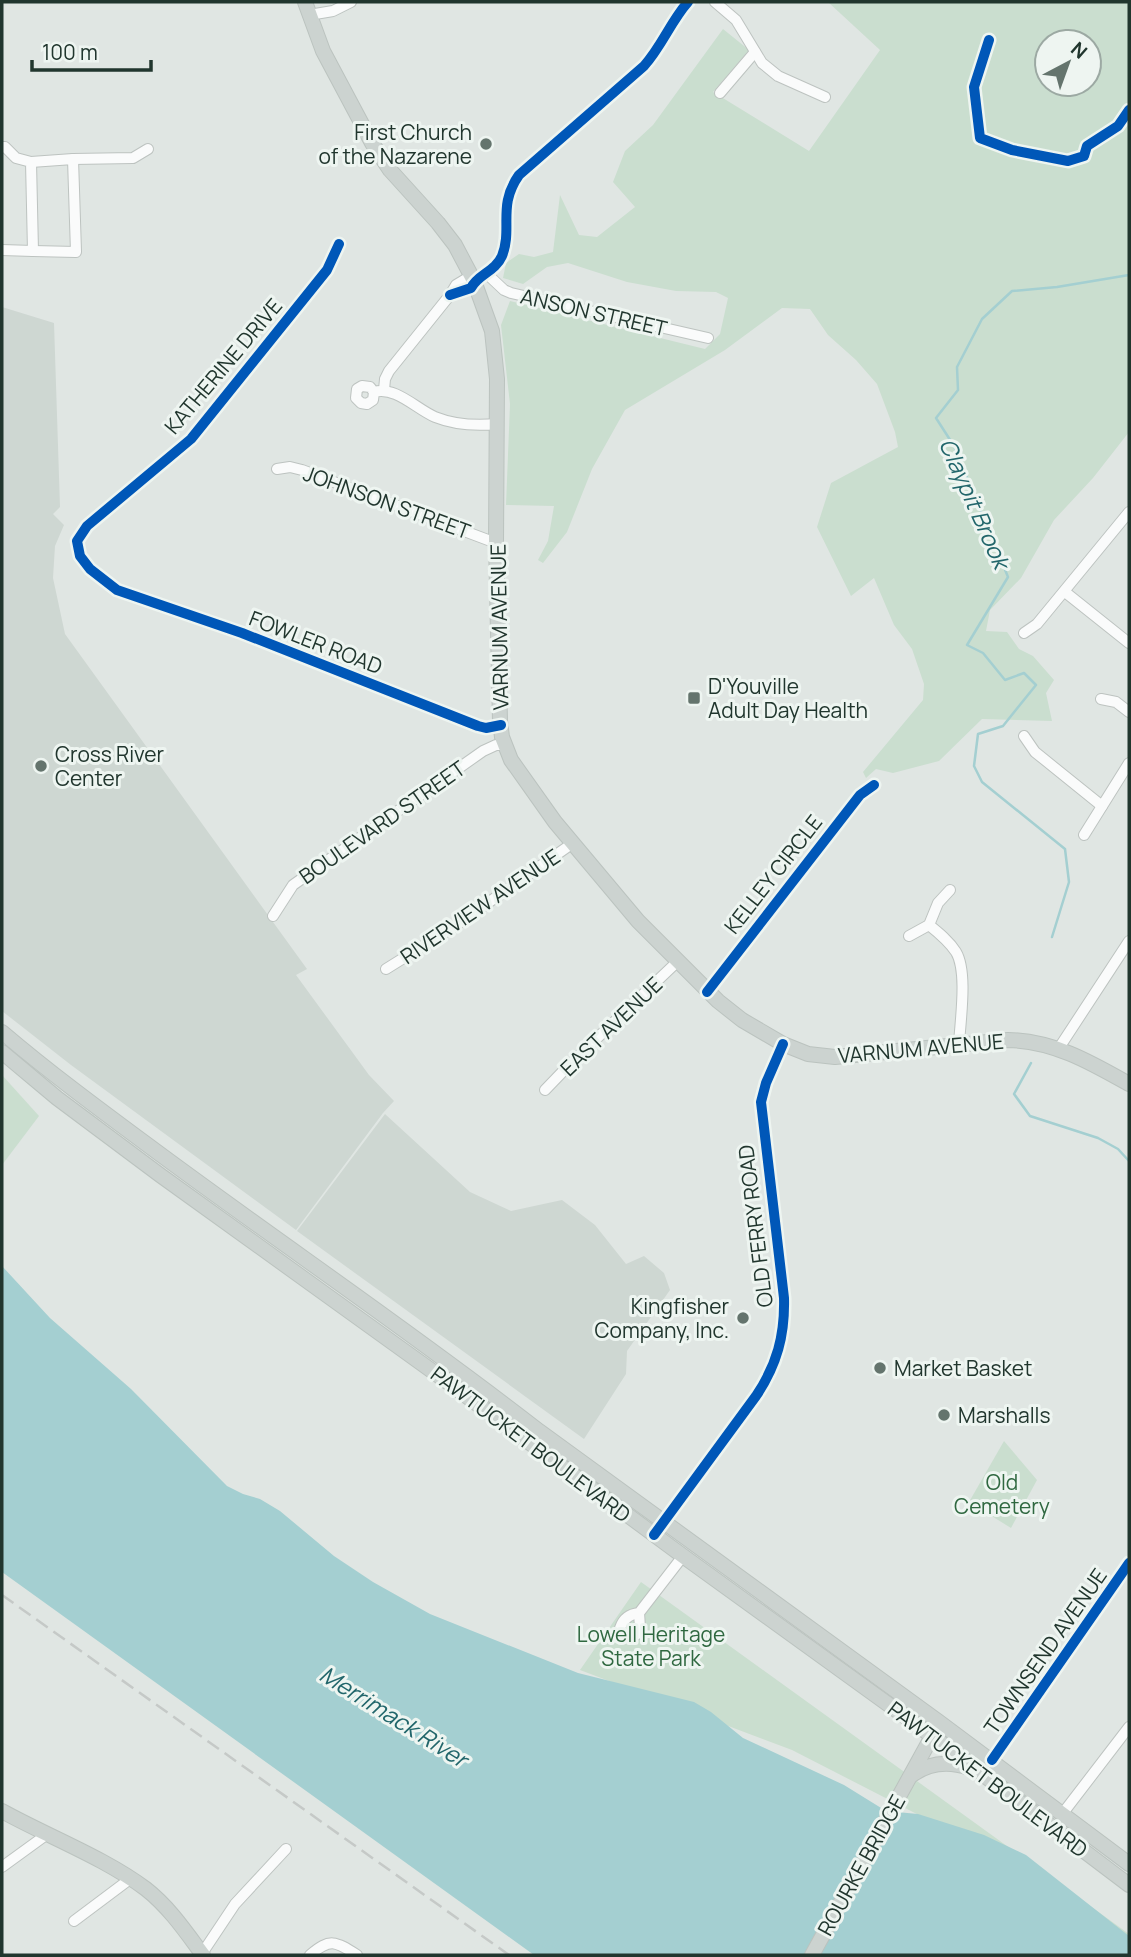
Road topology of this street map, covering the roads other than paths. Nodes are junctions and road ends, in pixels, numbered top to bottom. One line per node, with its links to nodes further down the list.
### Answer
1 (351, 2): 4 (street)
2 (688, 2): 15 (street)
3 (715, 2): 5 (street)
4 (307, 9): 15 (main road, VARNUM AVENUE)
5 (755, 52): 6 (street); 7 (street)
6 (720, 93)
7 (825, 97)
8 (2, 147): 11 (street)
9 (148, 149): 10 (street)
10 (73, 159): 11 (street); 14 (street)
11 (31, 162): 14 (street)
12 (339, 244): 21 (street, KATHERINE DRIVE)
13 (2, 250): 14 (street)
14 (33, 251)
15 (480, 278): 16 (street, ANSON STREET); 17 (main road, VARNUM AVENUE); 17 (street)
16 (708, 338)
17 (497, 424): 20 (main road, VARNUM AVENUE)
18 (277, 469): 20 (street, JOHNSON STREET)
19 (1129, 512): 22 (street)
20 (496, 543): 27 (main road, VARNUM AVENUE)
21 (117, 590): 27 (street, FOWLER ROAD)
22 (1065, 592): 23 (street); 24 (street)
23 (1024, 633)
24 (1129, 643)
25 (1101, 699): 26 (street)
26 (1129, 712)
27 (501, 725): 29 (main road, VARNUM AVENUE)
28 (1024, 736): 32 (street)
29 (505, 745): 34 (main road, VARNUM AVENUE); 36 (street, BOULEVARD STREET)
30 (1129, 763): 32 (street)
31 (874, 785): 42 (street, KELLEY CIRCLE)
32 (1102, 806): 33 (street)
33 (1084, 835)
34 (573, 844): 40 (main road, VARNUM AVENUE); 41 (street, RIVERVIEW AVENUE)
35 (950, 890): 37 (street)
36 (273, 916)
37 (929, 925): 38 (street); 45 (street)
38 (909, 936)
39 (1129, 941): 46 (street)
40 (677, 962): 42 (main road, VARNUM AVENUE); 49 (street, EAST AVENUE)
41 (386, 969)
42 (707, 992): 44 (main road, VARNUM AVENUE)
43 (2, 1031): 50 (main road, PAWTUCKET BOULEVARD)
44 (783, 1044): 45 (main road, VARNUM AVENUE); 50 (street, OLD FERRY ROAD)
45 (959, 1045): 46 (main road, VARNUM AVENUE)
46 (1059, 1048): 48 (main road, VARNUM AVENUE)
47 (2, 1052): 51 (main road, PAWTUCKET BOULEVARD)
48 (1129, 1084)
49 (545, 1090)
50 (664, 1521): 51 (street, OLD FERRY ROAD); 55 (main road, PAWTUCKET BOULEVARD)
51 (654, 1535): 52 (main road, PAWTUCKET BOULEVARD)
52 (682, 1556): 54 (street); 57 (main road, PAWTUCKET BOULEVARD)
53 (1129, 1563): 58 (street, TOWNSEND AVENUE)
54 (639, 1614)
55 (939, 1722): 57 (main road, ROURKE BRIDGE); 58 (main road, PAWTUCKET BOULEVARD)
56 (1129, 1727): 62 (street)
57 (932, 1737): 59 (main road, PAWTUCKET BOULEVARD); 60 (main road, ROURKE BRIDGE)
58 (992, 1760): 62 (main road, PAWTUCKET BOULEVARD)
59 (990, 1780): 60 (main road, ROURKE BRIDGE); 68 (main road, PAWTUCKET BOULEVARD)
60 (907, 1781): 73 (main road, ROURKE BRIDGE)
61 (2, 1811): 63 (main road)
62 (1063, 1813): 65 (main road, PAWTUCKET BOULEVARD)
63 (46, 1835): 66 (street); 67 (main road)
64 (286, 1849): 70 (street)
65 (1129, 1864)
66 (2, 1867)
67 (130, 1879): 69 (street); 70 (main road)
68 (1129, 1885)
69 (74, 1921)
70 (202, 1955)
71 (310, 1955): 72 (street)
72 (357, 1955)
73 (812, 1955)

